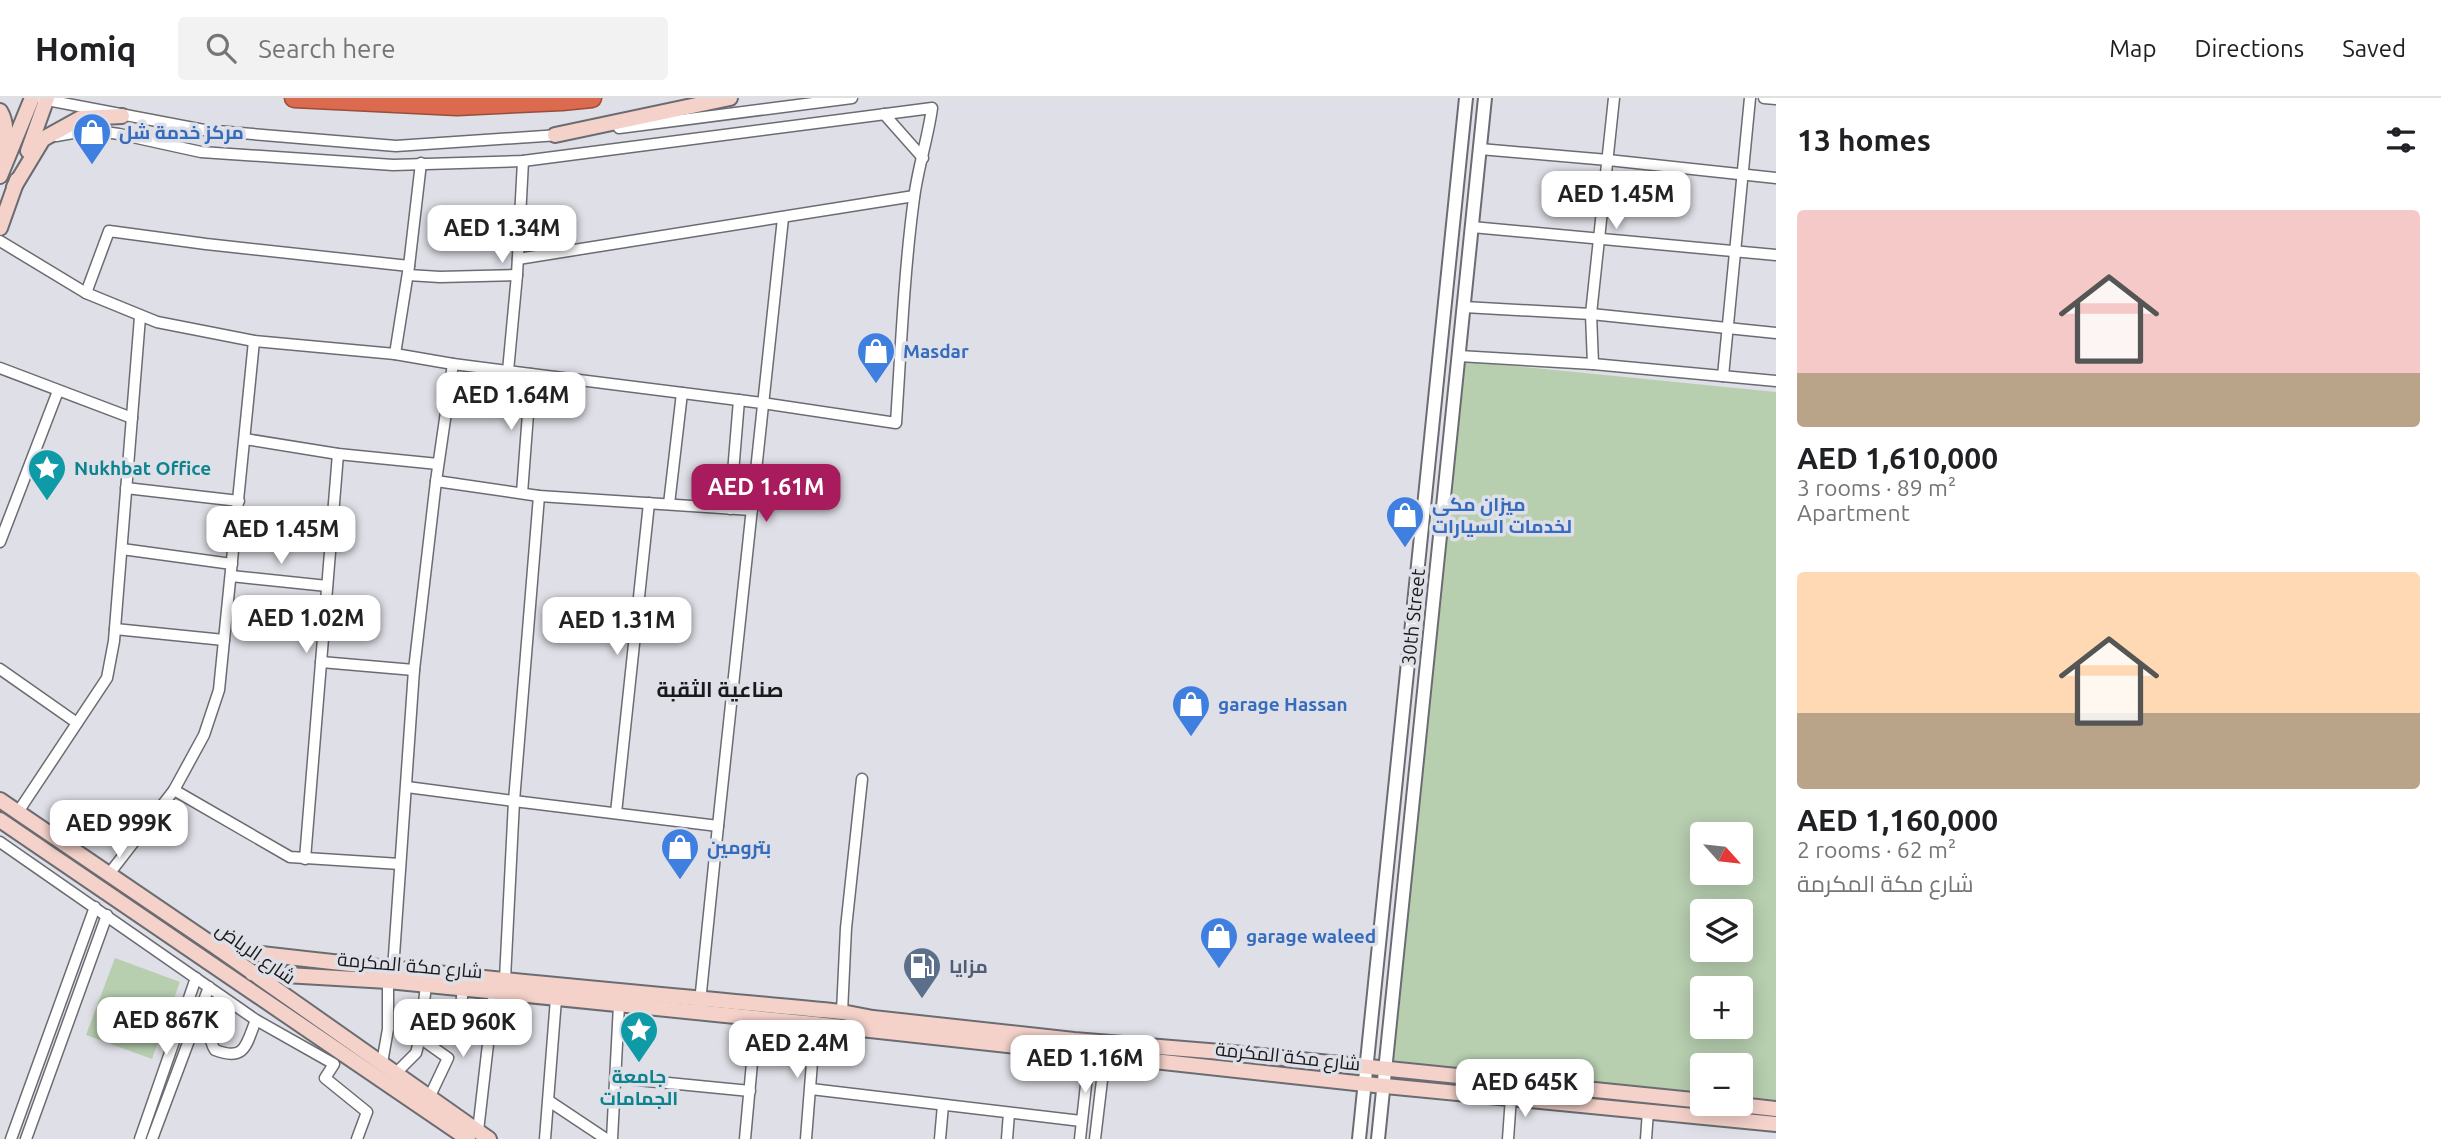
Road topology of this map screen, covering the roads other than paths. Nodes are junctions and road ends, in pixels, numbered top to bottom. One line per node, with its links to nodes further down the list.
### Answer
1 (294, 98): 2 (highway)
2 (592, 98)
3 (730, 98): 16 (main road)
4 (852, 98): 16 (street)
5 (1466, 98): 123 (street, 30th Street)
6 (1485, 98): 18 (street, 30th Street)
7 (1614, 98): 20 (street)
8 (1750, 98): 24 (street)
9 (1764, 98): 11 (street)
10 (41, 99): 15 (street); 23 (main road); 26 (main road)
11 (1776, 99)
12 (933, 103): 14 (street); 19 (street)
13 (0, 111): 23 (main road)
14 (884, 114): 19 (street); 21 (street)
15 (122, 116): 16 (street); 17 (main road)
16 (555, 135)
17 (43, 139): 22 (street); 26 (main road)
18 (1480, 149): 20 (street); 30 (street, 30th Street)
19 (923, 158): 27 (street)
20 (1608, 159): 24 (street); 31 (street)
21 (523, 160): 22 (street); 35 (street)
22 (421, 163): 36 (street)
23 (1, 173)
24 (1742, 174): 25 (street); 33 (street)
25 (1776, 178)
26 (14, 187): 29 (main road)
27 (914, 196): 28 (street); 57 (street)
28 (783, 218): 35 (street); 57 (street)
29 (0, 228)
30 (1472, 228): 31 (street); 39 (street, 30th Street)
31 (1600, 238): 33 (street); 40 (street)
32 (0, 241): 38 (street)
33 (1735, 250): 34 (street); 42 (street)
34 (1776, 255)
35 (517, 259): 37 (street)
36 (408, 271): 37 (street); 38 (street); 45 (street)
37 (517, 275): 50 (street)
38 (86, 293): 41 (street)
39 (1464, 307): 40 (street); 46 (street, 30th Street)
40 (1591, 314): 42 (street); 48 (street)
41 (140, 317): 44 (street); 58 (street)
42 (1729, 329): 43 (street); 52 (street)
43 (1776, 333)
44 (254, 341): 45 (street); 59 (street)
45 (395, 355): 47 (street)
46 (1459, 356): 48 (street); 124 (street, 30th Street)
47 (453, 364): 50 (street); 61 (street)
48 (1593, 364): 52 (street)
49 (0, 368): 54 (street)
50 (508, 371): 51 (street)
51 (531, 374): 55 (street); 64 (street)
52 (1723, 376): 53 (street)
53 (1776, 380)
54 (58, 391): 58 (street); 71 (street)
55 (682, 393): 56 (street); 68 (street)
56 (739, 400): 57 (street); 69 (street)
57 (762, 402): 70 (street)
58 (132, 418): 63 (street)
59 (245, 439): 60 (street); 66 (street)
60 (338, 454): 61 (street); 75 (street)
61 (438, 464): 62 (street)
62 (436, 481): 64 (street); 80 (street)
63 (126, 488): 66 (street); 72 (street)
64 (522, 493): 65 (street)
65 (539, 496): 67 (street); 86 (street)
66 (239, 501): 73 (street)
67 (649, 503): 68 (street); 88 (street)
68 (669, 504): 69 (street)
69 (730, 509): 70 (street)
70 (752, 510): 90 (street)
71 (0, 542)
72 (122, 549): 73 (street); 76 (street)
73 (232, 564): 74 (street)
74 (231, 576): 75 (street); 77 (street)
75 (327, 586): 78 (street)
76 (115, 629): 77 (street); 81 (street)
77 (224, 640): 84 (street)
78 (321, 662): 80 (street); 92 (street)
79 (0, 669): 81 (street)
80 (414, 670): 83 (street)
81 (77, 723): 87 (street)
82 (862, 779): 113 (street)
83 (407, 787): 86 (street); 93 (street)
84 (174, 790): 92 (street); 94 (street)
85 (0, 800): 87 (main road, شارع الرياض)
86 (514, 801): 88 (street); 102 (street)
87 (18, 812): 94 (main road, شارع الرياض)
88 (616, 813): 90 (street)
89 (0, 820): 118 (main road, شارع الرياض)
90 (718, 826): 112 (street)
91 (0, 842): 95 (street)
92 (305, 859): 93 (street)
93 (400, 864): 100 (street)
94 (109, 874): 97 (main road, شارع الرياض)
95 (95, 907): 96 (street); 143 (street)
96 (107, 915): 101 (street); 144 (street)
97 (219, 949): 98 (main road, شارع الرياض); 100 (main road, شارع مكة المكرمة)
98 (252, 973): 99 (main road, شارع مكة المكرمة); 108 (main road, شارع الرياض)
99 (286, 975): 100 (main road, شارع مكة المكرمة); 108 (main road)
100 (391, 976): 102 (main road, شارع مكة المكرمة); 103 (main road, شارع مكة المكرمة); 122 (street)
101 (196, 978): 105 (street); 145 (street)
102 (505, 979): 104 (main road, شارع مكة المكرمة)
103 (426, 985): 106 (main road, شارع مكة المكرمة); 117 (street)
104 (564, 985): 110 (main road); 112 (main road, شارع مكة المكرمة)
105 (209, 987): 109 (street); 146 (street)
106 (463, 989): 107 (main road, شارع مكة المكرمة); 117 (street)
107 (494, 992): 110 (main road, شارع مكة المكرمة); 142 (street)
108 (282, 994): 118 (main road, شارع الرياض)
109 (221, 996): 115 (street); 115 (street)
110 (551, 998): 111 (main road, شارع مكة المكرمة); 134 (street)
111 (619, 1005): 112 (main road, شارع مكة المكرمة); 126 (street)
112 (700, 1006): 113 (main road, شارع مكة المكرمة); 114 (main road, شارع مكة المكرمة)
113 (842, 1012): 120 (main road, شارع مكة المكرمة)
114 (756, 1019): 116 (main road, شارع مكة المكرمة); 130 (street)
115 (256, 1020): 147 (street)
116 (816, 1024): 120 (main road, شارع مكة المكرمة); 129 (street)
117 (421, 1027): 119 (street)
118 (330, 1036): 122 (main road, شارع الرياض); 142 (main road, شارع الرياض)
119 (420, 1038): 125 (street); 132 (street)
120 (1091, 1048): 121 (main road, شارع مكة المكرمة); 123 (main road, شارع مكة المكرمة); 140 (street)
121 (1105, 1055): 127 (main road, شارع مكة المكرمة); 156 (street)
122 (382, 1063): 125 (main road, شارع الرياض)
123 (1367, 1067): 124 (main road, شارع مكة المكرمة); 127 (street, 30th Street)
124 (1385, 1069): 128 (street, 30th Street); 133 (main road, شارع مكة المكرمة)
125 (396, 1073): 132 (main road, شارع الرياض)
126 (617, 1077): 130 (street); 150 (street)
127 (1365, 1084): 128 (main road, شارع مكة المكرمة); 157 (street, 30th Street)
128 (1383, 1085): 131 (main road, شارع مكة المكرمة); 158 (street, 30th Street)
129 (811, 1088): 135 (street); 152 (street)
130 (750, 1091): 151 (street)
131 (1511, 1097): 138 (main road, شارع مكة المكرمة); 159 (street)
132 (429, 1098): 142 (main road, شارع الرياض)
133 (1690, 1100)
134 (549, 1101): 148 (street); 149 (street)
135 (943, 1105): 139 (street); 153 (street)
136 (1753, 1106): 137 (main road)
137 (1776, 1109)
138 (1648, 1111): 141 (main road, شارع مكة المكرمة); 160 (street)
139 (1009, 1113): 140 (street); 154 (street)
140 (1082, 1121): 155 (street)
141 (1776, 1124)
142 (472, 1137)
143 (11, 1139)
144 (26, 1139)
145 (140, 1139)
146 (152, 1139)
147 (358, 1139)
148 (545, 1139)
149 (606, 1139)
150 (612, 1139)
151 (745, 1139)
152 (806, 1139)
153 (940, 1139)
154 (1007, 1139)
155 (1080, 1139)
156 (1095, 1139)
157 (1359, 1139)
158 (1378, 1139)
159 (1508, 1139)
160 (1646, 1139)

